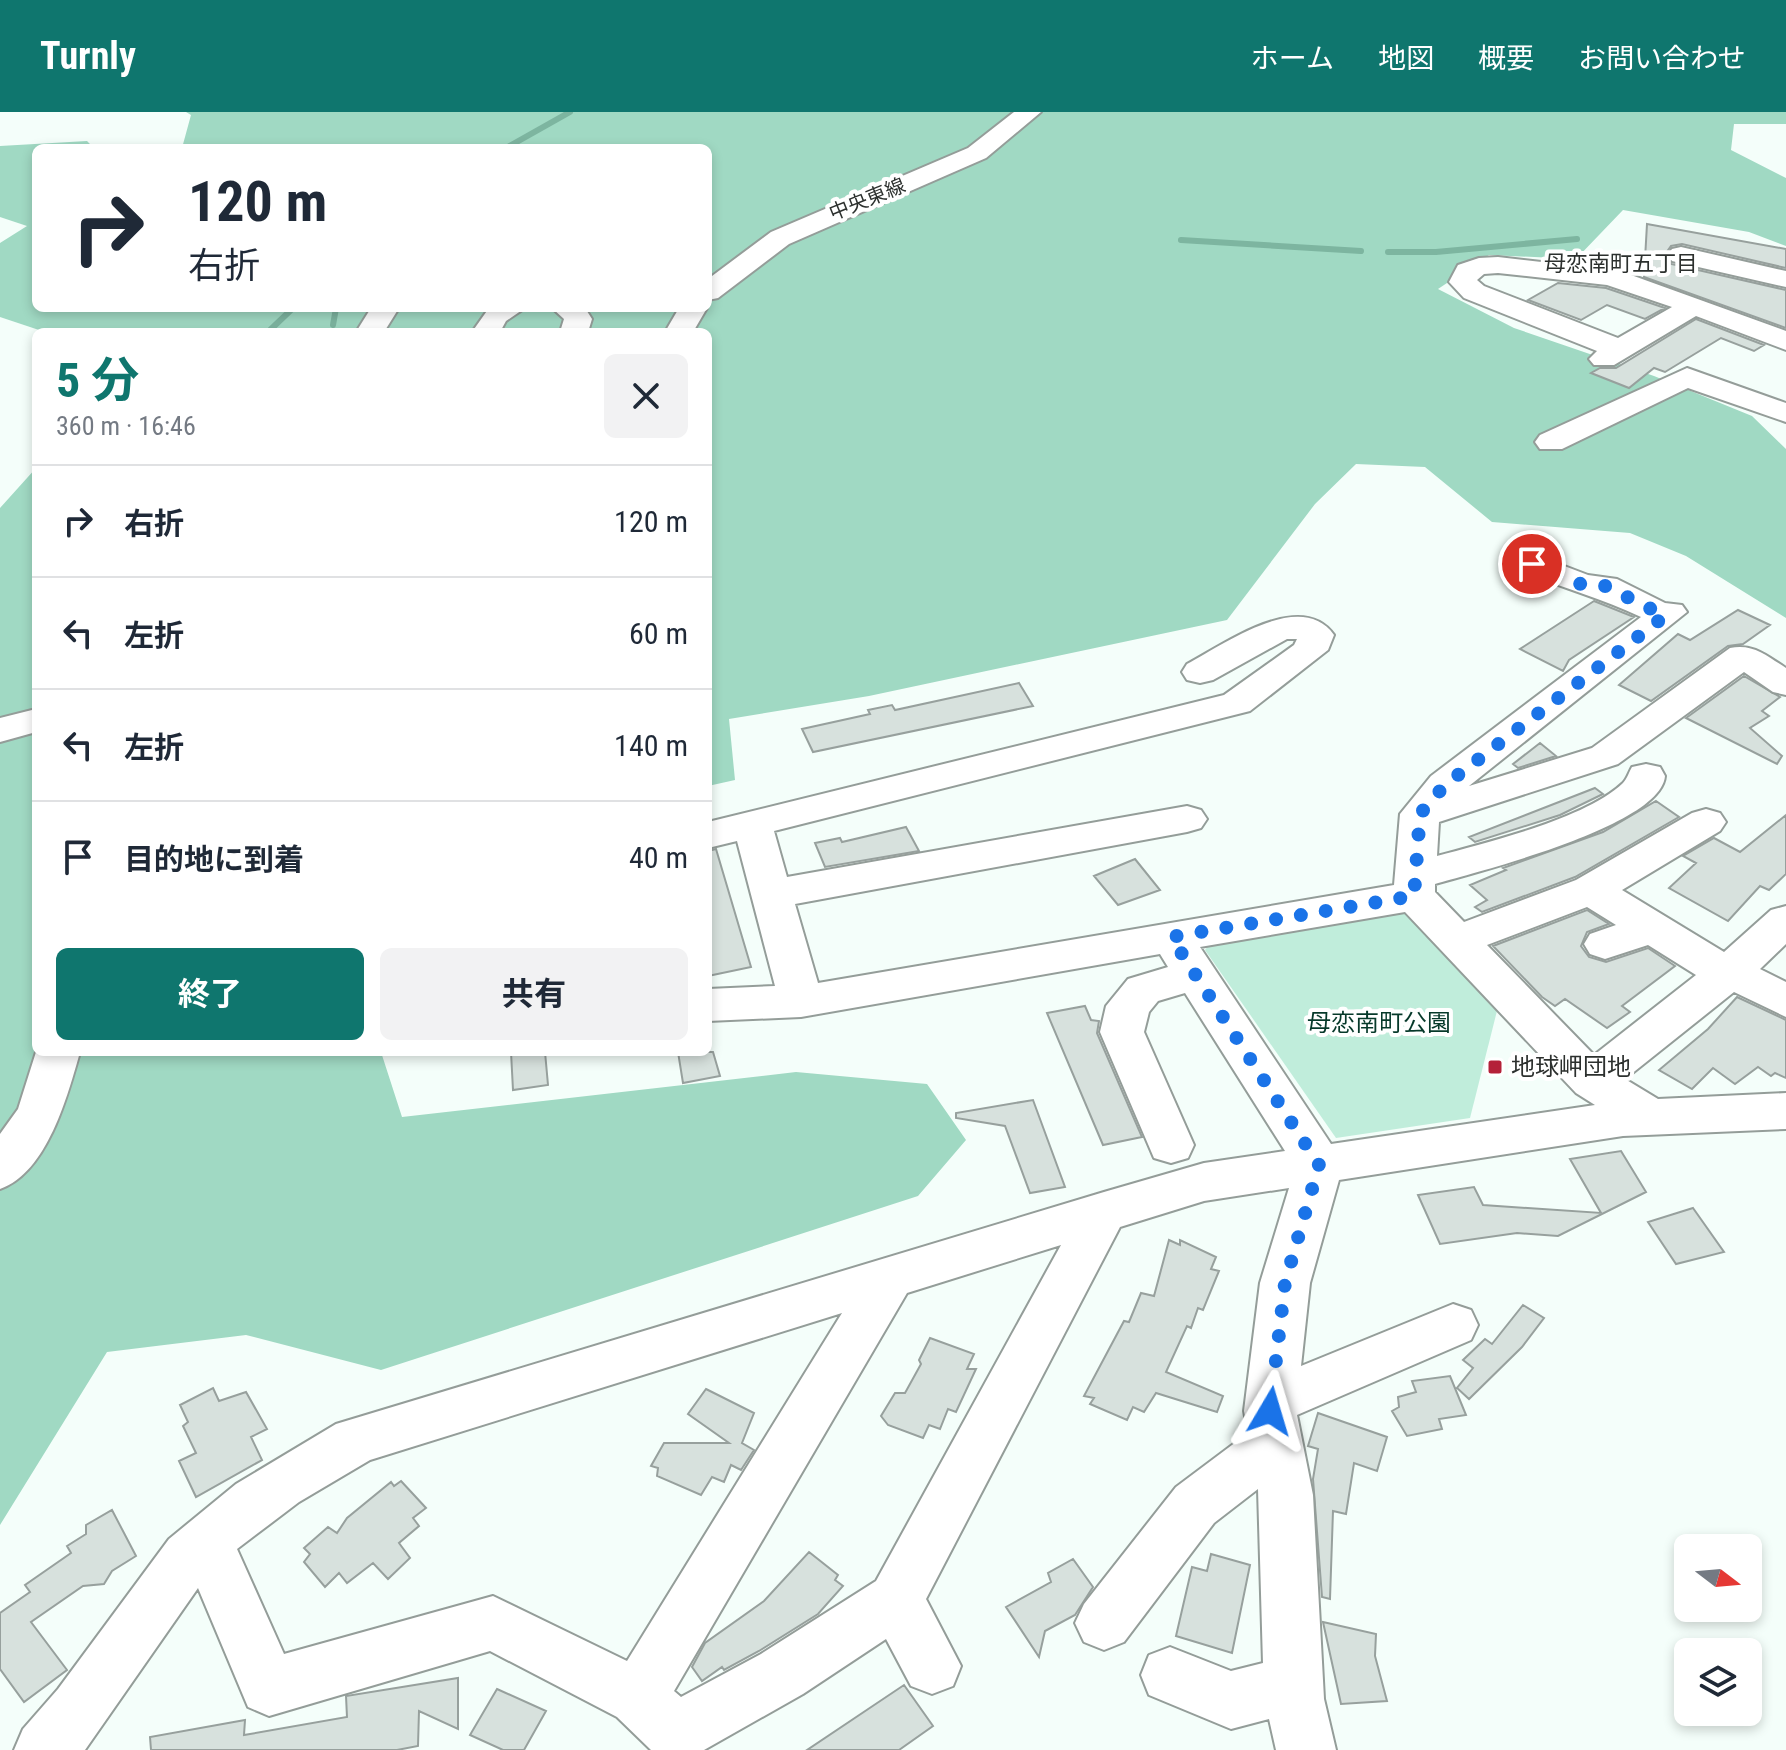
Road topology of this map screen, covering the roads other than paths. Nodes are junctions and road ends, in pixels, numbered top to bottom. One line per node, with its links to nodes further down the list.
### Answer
1 (1029, 112): 4 (street, 中央東線)
2 (1681, 255): 3 (street)
3 (1786, 279)
4 (712, 289)
5 (1694, 305): 5 (street); 8 (street)
6 (503, 312): 7 (street)
7 (488, 328)
8 (1786, 341)
9 (1786, 413): 10 (street)
10 (1551, 442)
11 (1525, 561): 13 (street)
12 (1576, 564): 13 (street)
13 (1602, 586): 19 (street)
14 (1200, 672): 22 (street)
15 (1786, 684): 19 (street)
16 (32, 721): 17 (street)
17 (0, 730)
18 (1646, 776): 24 (street)
19 (1420, 814): 24 (street)
20 (1187, 819): 26 (street)
21 (1706, 822): 25 (street)
22 (753, 826): 23 (street); 26 (street)
23 (712, 834)
24 (1414, 886): 29 (street); 30 (street)
25 (1591, 890): 28 (street); 30 (street)
26 (771, 894): 34 (street)
27 (1786, 920): 33 (street)
28 (1652, 928): 31 (street); 33 (street)
29 (1171, 937): 32 (street); 34 (street)
30 (1456, 941): 38 (street)
31 (1605, 944)
32 (1196, 974): 41 (street); 42 (street)
33 (1727, 974): 35 (street); 38 (street)
34 (801, 1001): 36 (street)
35 (1786, 1001)
36 (712, 1005)
37 (57, 1056): 43 (street)
38 (1592, 1081): 40 (street)
39 (1786, 1111): 40 (street)
40 (1649, 1116): 42 (street)
41 (1171, 1145)
42 (1319, 1165): 44 (street); 47 (street)
43 (0, 1170)
44 (1104, 1211): 45 (street); 49 (street)
45 (890, 1278): 48 (street); 54 (street)
46 (1453, 1325): 47 (street)
47 (1274, 1422): 50 (street); 53 (street)
48 (206, 1541): 54 (street); 55 (street)
49 (896, 1600): 51 (street); 54 (street)
50 (1104, 1623)
51 (932, 1666)
52 (1170, 1675): 53 (street)
53 (1293, 1684): 56 (street)
54 (660, 1726)
55 (44, 1750)
56 (1306, 1750)

